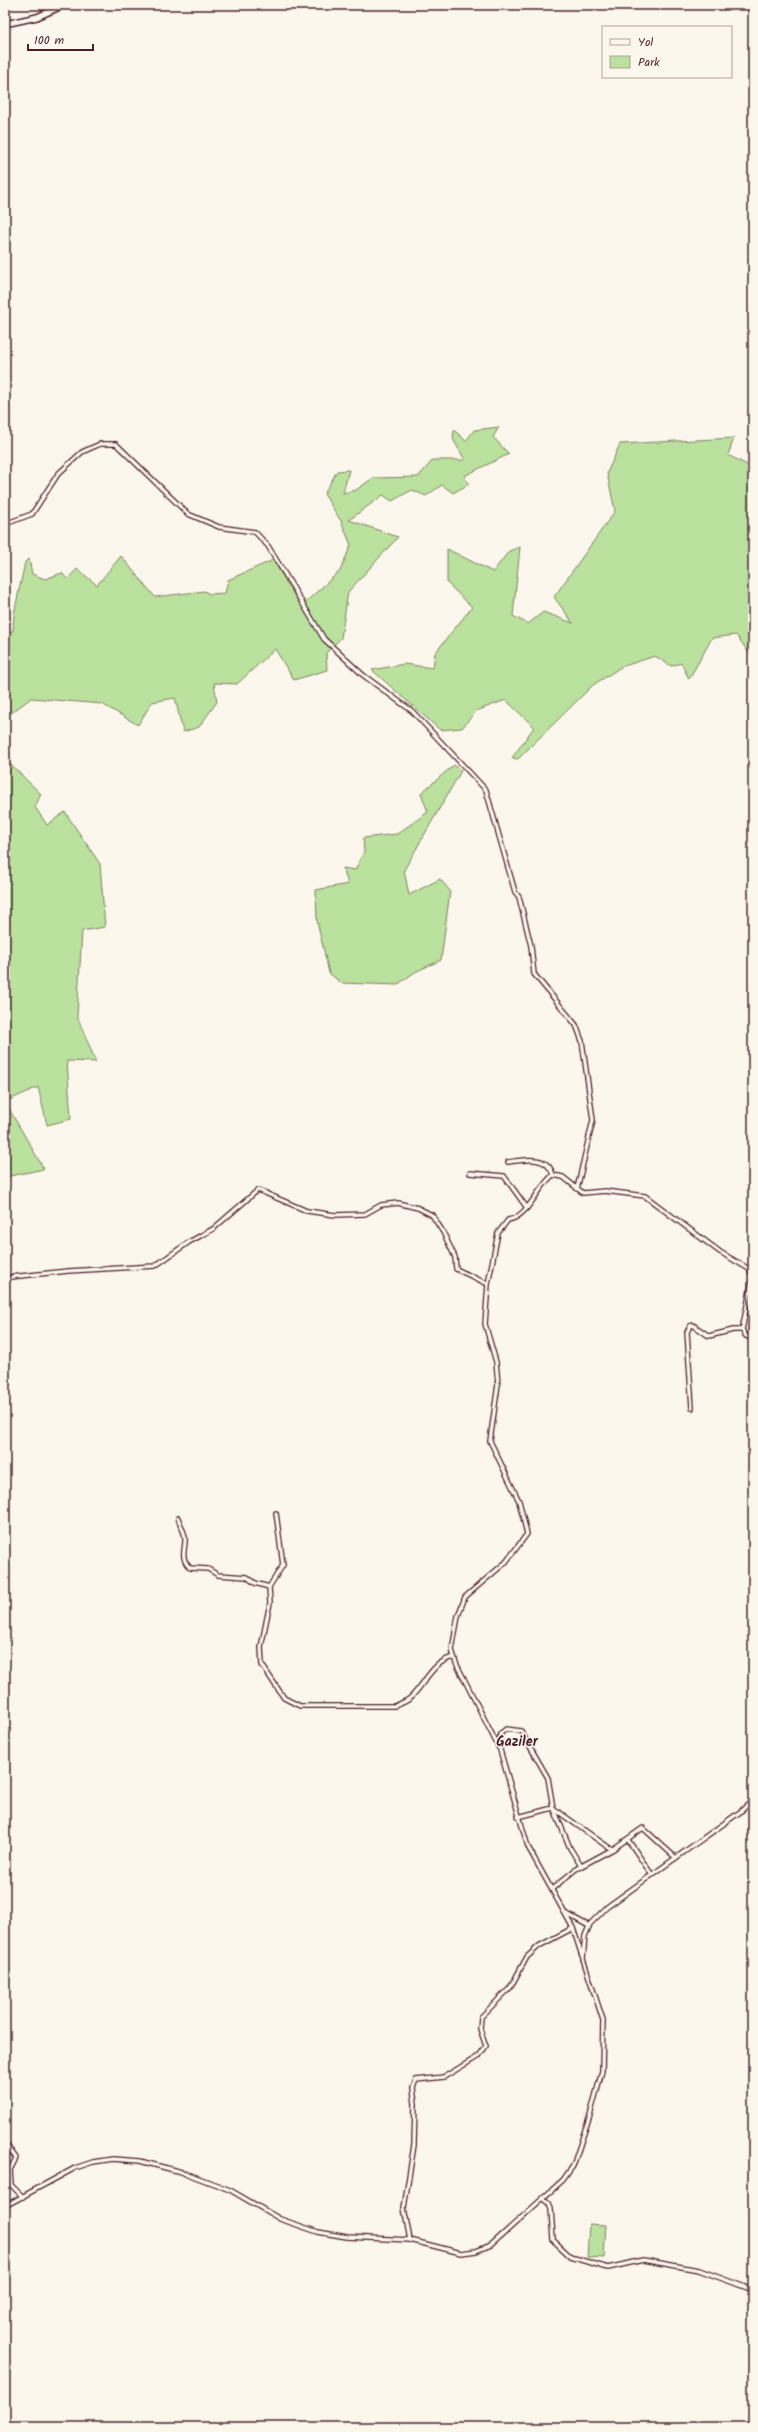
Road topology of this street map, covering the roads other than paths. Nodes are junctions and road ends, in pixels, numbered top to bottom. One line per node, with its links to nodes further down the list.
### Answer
1 (64, 5): 2 (street)
2 (5, 24)
3 (5, 524): 7 (street)
4 (508, 1162): 6 (street)
5 (470, 1172): 8 (street)
6 (553, 1175): 7 (street); 8 (street)
7 (577, 1189): 9 (street)
8 (527, 1208): 11 (street)
9 (753, 1276): 12 (street)
10 (5, 1280): 11 (street)
11 (488, 1284): 18 (street)
12 (742, 1330): 13 (street); 14 (street)
13 (753, 1339)
14 (692, 1408)
15 (276, 1514): 17 (street)
16 (178, 1518): 17 (street)
17 (269, 1587): 18 (street)
18 (454, 1657): 19 (street)
19 (500, 1750): 21 (street); 22 (street)
20 (753, 1800): 27 (street)
21 (553, 1808): 22 (street); 26 (street); 28 (street)
22 (518, 1817): 30 (street)
23 (753, 1824): 24 (street)
24 (753, 1836)
25 (628, 1840): 26 (street); 27 (street); 29 (street)
26 (613, 1849): 28 (street)
27 (676, 1858): 29 (street)
28 (581, 1866): 30 (street)
29 (652, 1875): 32 (street)
30 (552, 1889): 31 (street)
31 (566, 1914): 32 (street); 33 (street)
32 (589, 1926): 34 (street)
33 (573, 1928): 34 (street); 39 (street)
34 (583, 1959): 37 (street)
35 (5, 2143): 36 (street)
36 (23, 2197): 38 (street); 39 (street)
37 (544, 2199): 39 (street); 40 (street)
38 (5, 2206)
39 (410, 2240)
40 (753, 2290)

